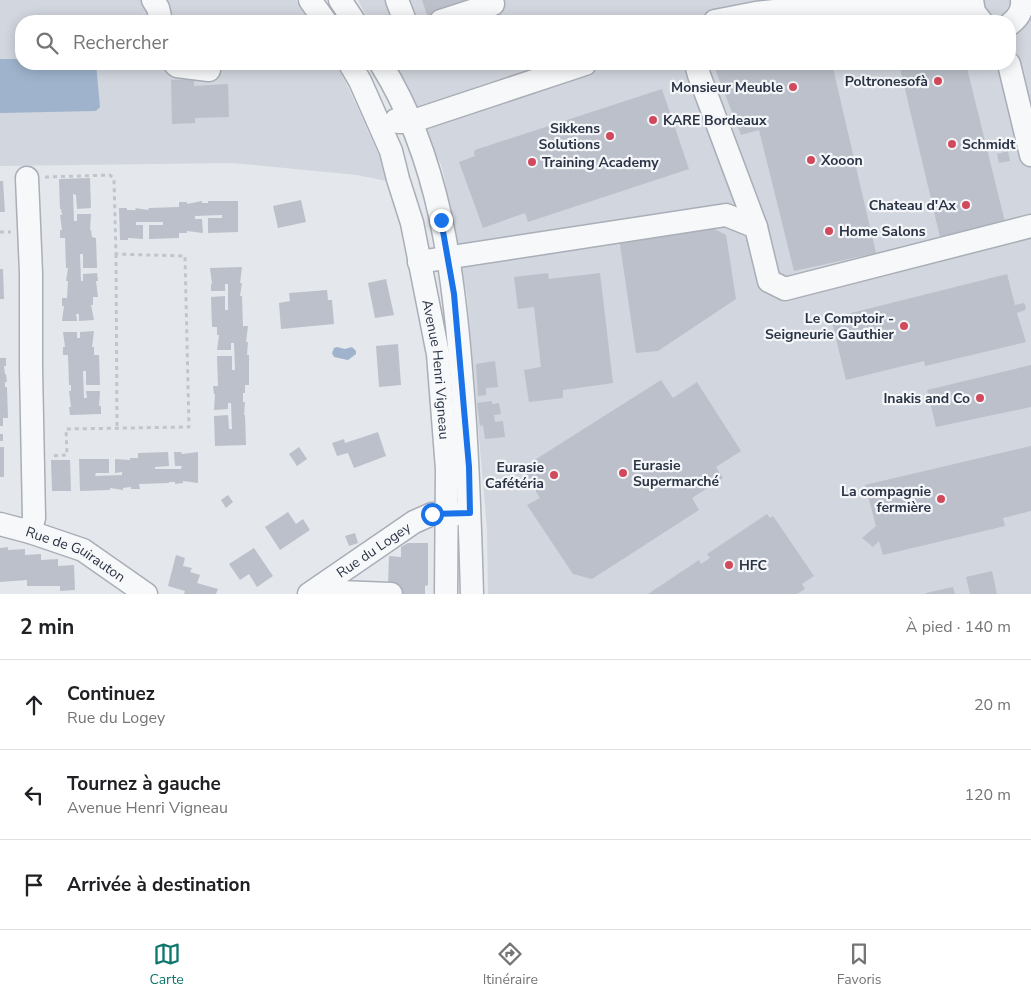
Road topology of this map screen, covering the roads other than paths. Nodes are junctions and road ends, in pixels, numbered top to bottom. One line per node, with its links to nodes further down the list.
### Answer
1 (153, 0): 9 (street)
2 (310, 0): 10 (street)
3 (340, 0): 11 (street)
4 (397, 0): 12 (street)
5 (1022, 0): 15 (street)
6 (493, 4): 13 (street)
7 (975, 8): 8 (street)
8 (865, 13): 14 (street)
9 (160, 15)
10 (320, 15)
11 (350, 15)
12 (403, 15)
13 (459, 15)
14 (746, 15)
15 (1016, 17)
16 (354, 70): 23 (street, Avenue Henri Vigneau)
17 (367, 70): 22 (street)
18 (383, 70): 22 (street, Avenue Henri Vigneau)
19 (567, 70): 22 (street)
20 (698, 70): 27 (street)
21 (1010, 70): 24 (street)
22 (410, 122): 23 (street); 28 (street, Avenue Henri Vigneau)
23 (391, 151): 29 (street, Avenue Henri Vigneau)
24 (1031, 155)
25 (27, 178): 33 (street)
26 (1031, 226): 27 (street)
27 (756, 227): 28 (street)
28 (447, 256): 29 (street); 30 (street, Avenue Henri Vigneau)
29 (419, 262): 31 (street, Avenue Henri Vigneau)
30 (470, 513): 31 (street, Rue du Logey); 39 (street, Avenue Henri Vigneau)
31 (448, 515): 34 (street, Rue du Logey); 38 (street, Avenue Henri Vigneau)
32 (0, 524): 33 (street, Rue de Guirauton)
33 (30, 532): 35 (street, Rue de Guirauton)
34 (330, 580): 36 (street, Rue du Logey); 37 (street)
35 (146, 594)
36 (309, 594)
37 (392, 594)
38 (446, 594)
39 (472, 594)

